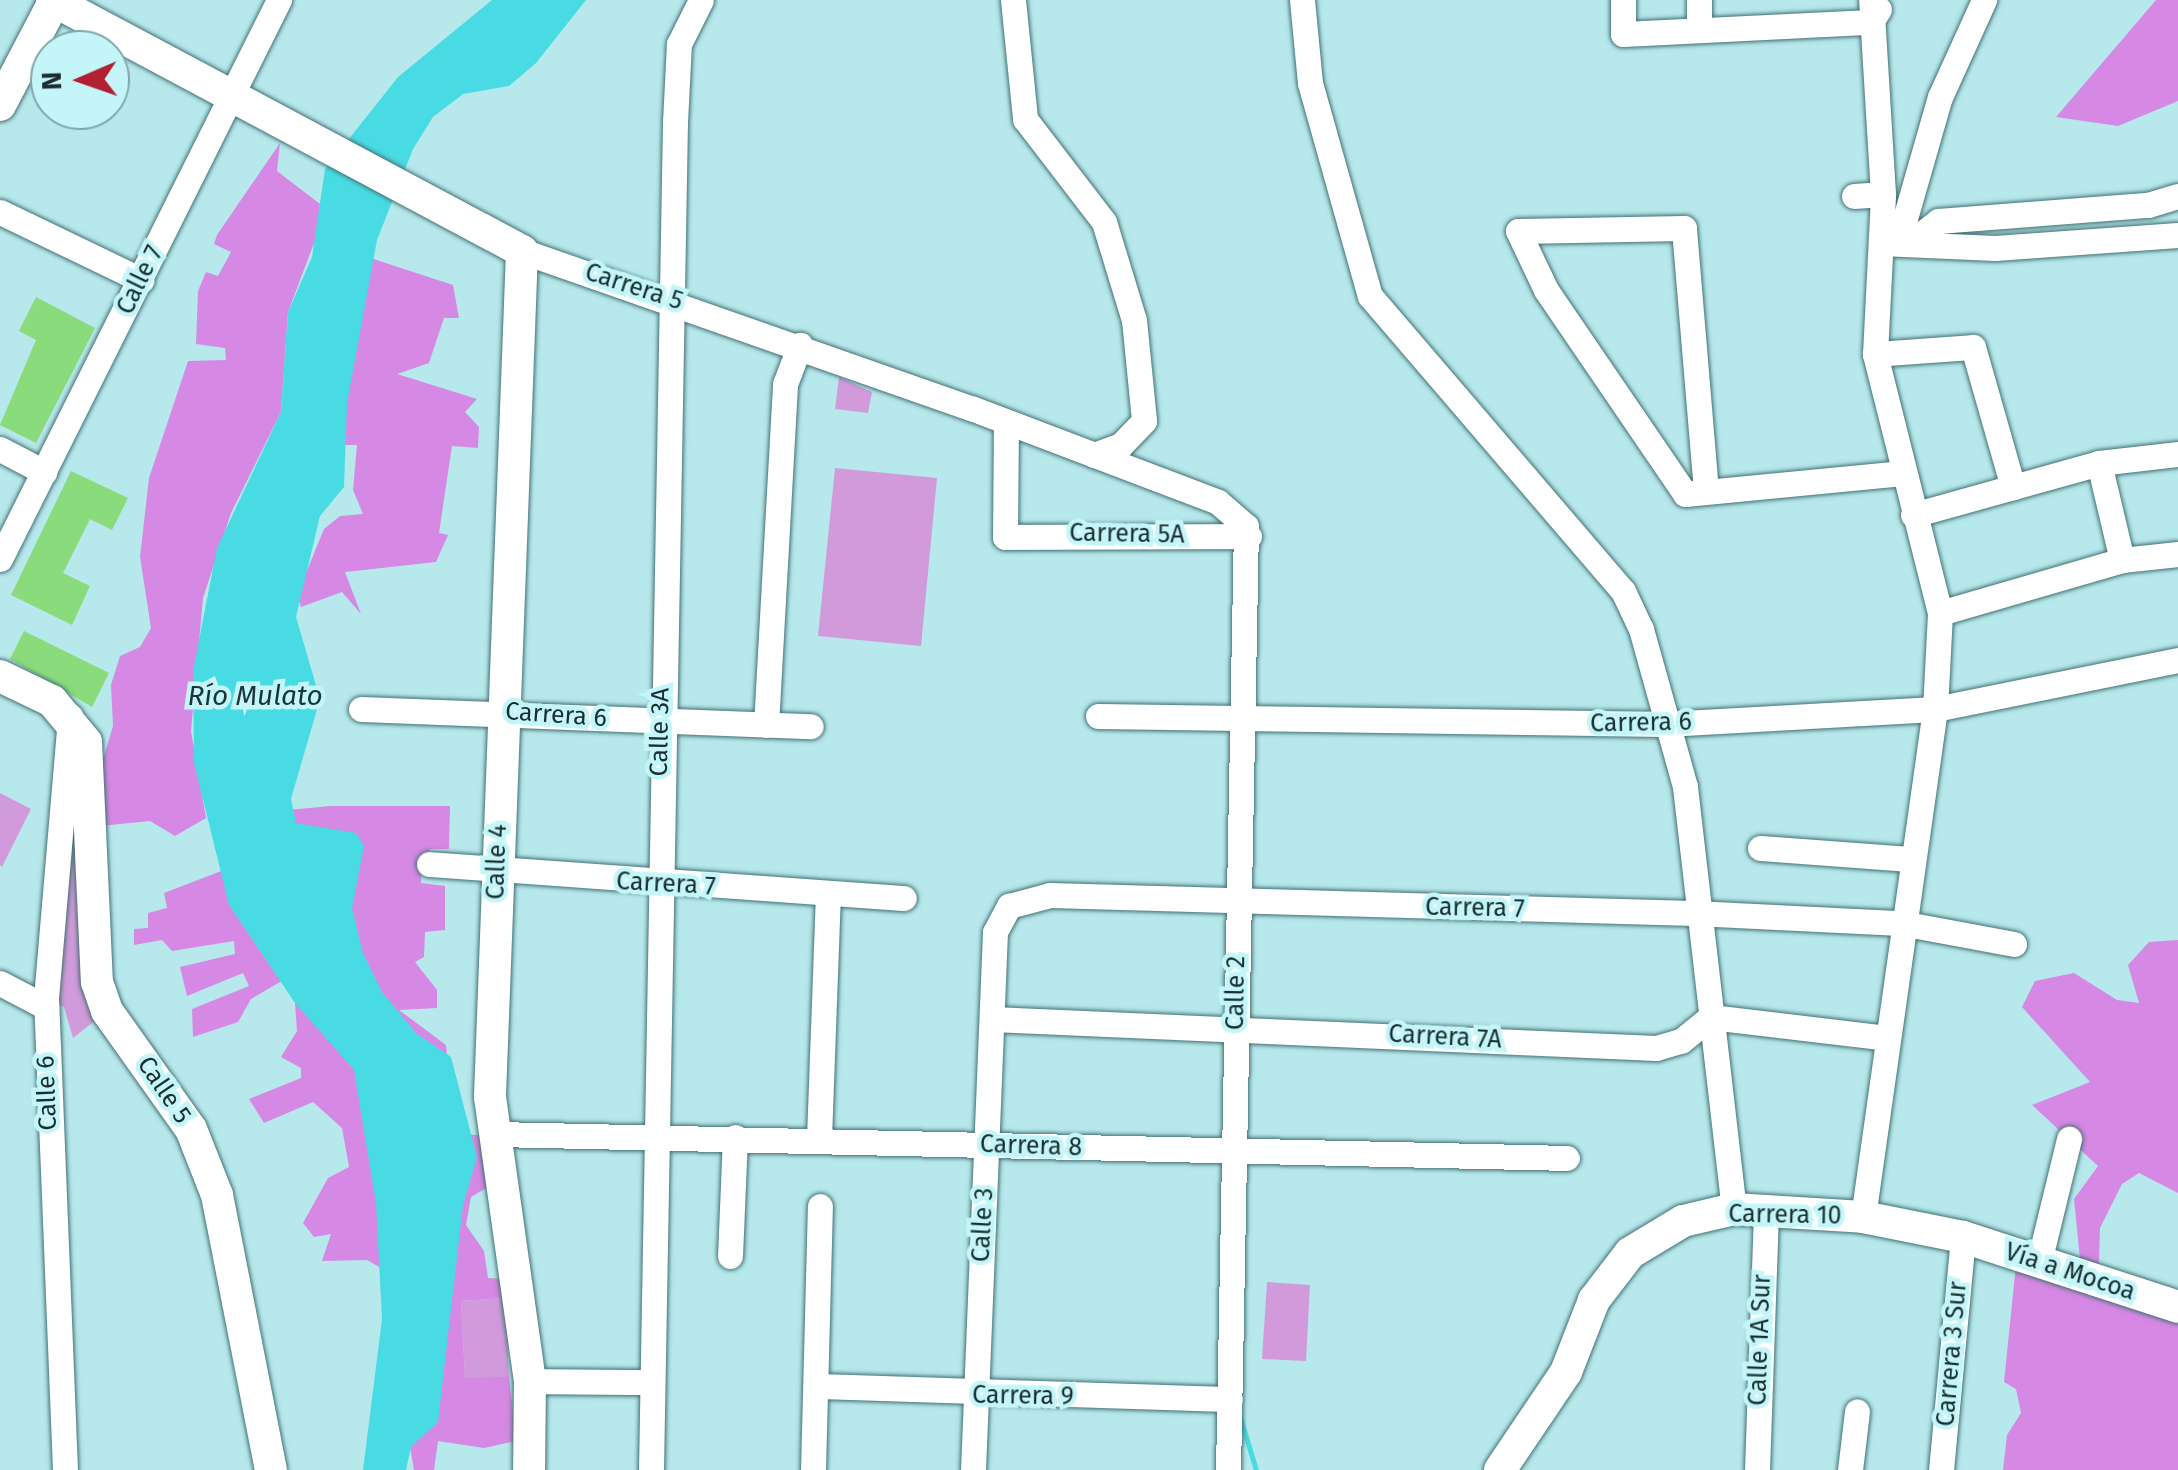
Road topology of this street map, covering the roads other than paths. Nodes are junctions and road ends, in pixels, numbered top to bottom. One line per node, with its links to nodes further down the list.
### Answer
1 (54, 0): 11 (main road, Carrera 5); 12 (main road)
2 (279, 0): 11 (street, Calle 7)
3 (701, 0): 23 (street, Calle 3A)
4 (1013, 0): 29 (street)
5 (1302, 0): 50 (street, Calle 1A Sur)
6 (1623, 0): 10 (street)
7 (1699, 0): 10 (street)
8 (1984, 0): 19 (street)
9 (1875, 7): 10 (street); 13 (street)
10 (1699, 30)
11 (231, 92): 21 (main road, Carrera 5); 22 (street, Calle 7)
12 (0, 105)
13 (1883, 194): 14 (street); 19 (street)
14 (1854, 196)
15 (2178, 196): 17 (street)
16 (0, 212): 22 (street)
17 (2026, 213): 19 (street); 20 (street)
18 (2178, 235): 20 (street)
19 (1896, 243): 20 (street); 25 (street)
20 (2037, 246)
21 (522, 251): 23 (street, Carrera 5); 45 (main road, Calle 4)
22 (141, 280): 31 (street, Calle 7)
23 (672, 299): 24 (street, Carrera 5); 49 (street, Calle 3A)
24 (800, 345): 26 (street, Carrera 5); 51 (street)
25 (1875, 354): 32 (street); 33 (street)
26 (1006, 422): 29 (street, Carrera 5); 36 (street, Carrera 5A)
27 (0, 449): 31 (street)
28 (2178, 454): 30 (street)
29 (1094, 455): 36 (street, Carrera 5)
30 (2099, 462): 33 (street); 39 (street)
31 (44, 472): 38 (street, Calle 7)
32 (1903, 473): 34 (street); 35 (street)
33 (2013, 486): 35 (street)
34 (1706, 491): 34 (street)
35 (1913, 515): 40 (street)
36 (1245, 527): 48 (street, Calle 2)
37 (2178, 554): 39 (street)
38 (0, 559)
39 (2122, 560): 40 (street)
40 (1940, 613): 44 (street)
41 (2178, 660): 44 (street, Carrera 6)
42 (0, 676): 46 (main road)
43 (361, 709): 45 (street, Carrera 6)
44 (1935, 710): 50 (street, Carrera 6); 54 (street)
45 (502, 711): 49 (street, Carrera 6); 56 (main road, Calle 4)
46 (70, 716): 66 (street, Calle 6); 93 (main road, Calle 5)
47 (1098, 716): 48 (street, Carrera 6)
48 (1245, 720): 50 (street, Carrera 6); 61 (street, Calle 2)
49 (660, 722): 51 (street, Carrera 6); 57 (street, Calle 3A)
50 (1666, 724): 62 (street, Calle 1A Sur)
51 (766, 725): 52 (street, Carrera 6)
52 (811, 726)
53 (1760, 848): 54 (street)
54 (1911, 859): 63 (street)
55 (428, 864): 56 (street, Carrera 7)
56 (496, 871): 57 (street, Carrera 7); 71 (main road, Calle 4)
57 (657, 886): 58 (street, Carrera 7); 72 (street, Calle 3A)
58 (828, 893): 60 (street, Carrera 7); 74 (street)
59 (1050, 895): 61 (street, Carrera 7); 68 (street, Calle 3)
60 (904, 898)
61 (1238, 903): 62 (street, Carrera 7); 69 (street, Calle 2)
62 (1694, 913): 63 (street, Carrera 7); 67 (street, Calle 1A Sur)
63 (1901, 923): 64 (street, Carrera 7); 70 (street)
64 (2014, 944)
65 (0, 983): 66 (street)
66 (46, 1007): 92 (street, Calle 6)
67 (1711, 1016): 69 (street, Carrera 7A); 70 (street); 80 (street, Calle 1A Sur)
68 (992, 1020): 69 (street, Carrera 7A); 76 (street, Calle 3)
69 (1235, 1026): 77 (street, Calle 2)
70 (1887, 1038): 81 (street)
71 (496, 1134): 72 (street, Carrera 8); 86 (main road, Calle 4)
72 (653, 1136): 73 (street, Carrera 8); 87 (street, Calle 3A)
73 (735, 1137): 74 (street, Carrera 8); 83 (street)
74 (819, 1138): 76 (street, Carrera 8)
75 (2068, 1139): 84 (street)
76 (987, 1144): 77 (street, Carrera 8); 89 (street, Calle 3)
77 (1232, 1154): 78 (street, Carrera 8); 90 (street, Calle 2)
78 (1567, 1158)
79 (820, 1206): 88 (street)
80 (1750, 1210): 81 (main road, Carrera 10); 99 (main road, Carrera 10); 100 (street, Calle 1A Sur)
81 (1863, 1217): 82 (main road, Carrera 10)
82 (1963, 1237): 84 (main road, Vía a Mocoa); 102 (street, Carrera 3 Sur)
83 (730, 1256)
84 (2039, 1262): 85 (main road, Vía a Mocoa)
85 (2178, 1307)
86 (530, 1381): 87 (street); 94 (main road, Calle 4)
87 (648, 1382): 95 (street, Calle 3A)
88 (816, 1386): 89 (street, Carrera 9); 96 (street)
89 (976, 1395): 90 (street, Carrera 9); 97 (street, Calle 3)
90 (1230, 1399): 98 (street, Calle 2)
91 (1857, 1411): 101 (street)
92 (65, 1470)
93 (271, 1470)
94 (529, 1470)
95 (650, 1470)
96 (814, 1470)
97 (974, 1470)
98 (1228, 1470)
99 (1500, 1470)
100 (1757, 1470)
101 (1850, 1470)
102 (1941, 1470)

